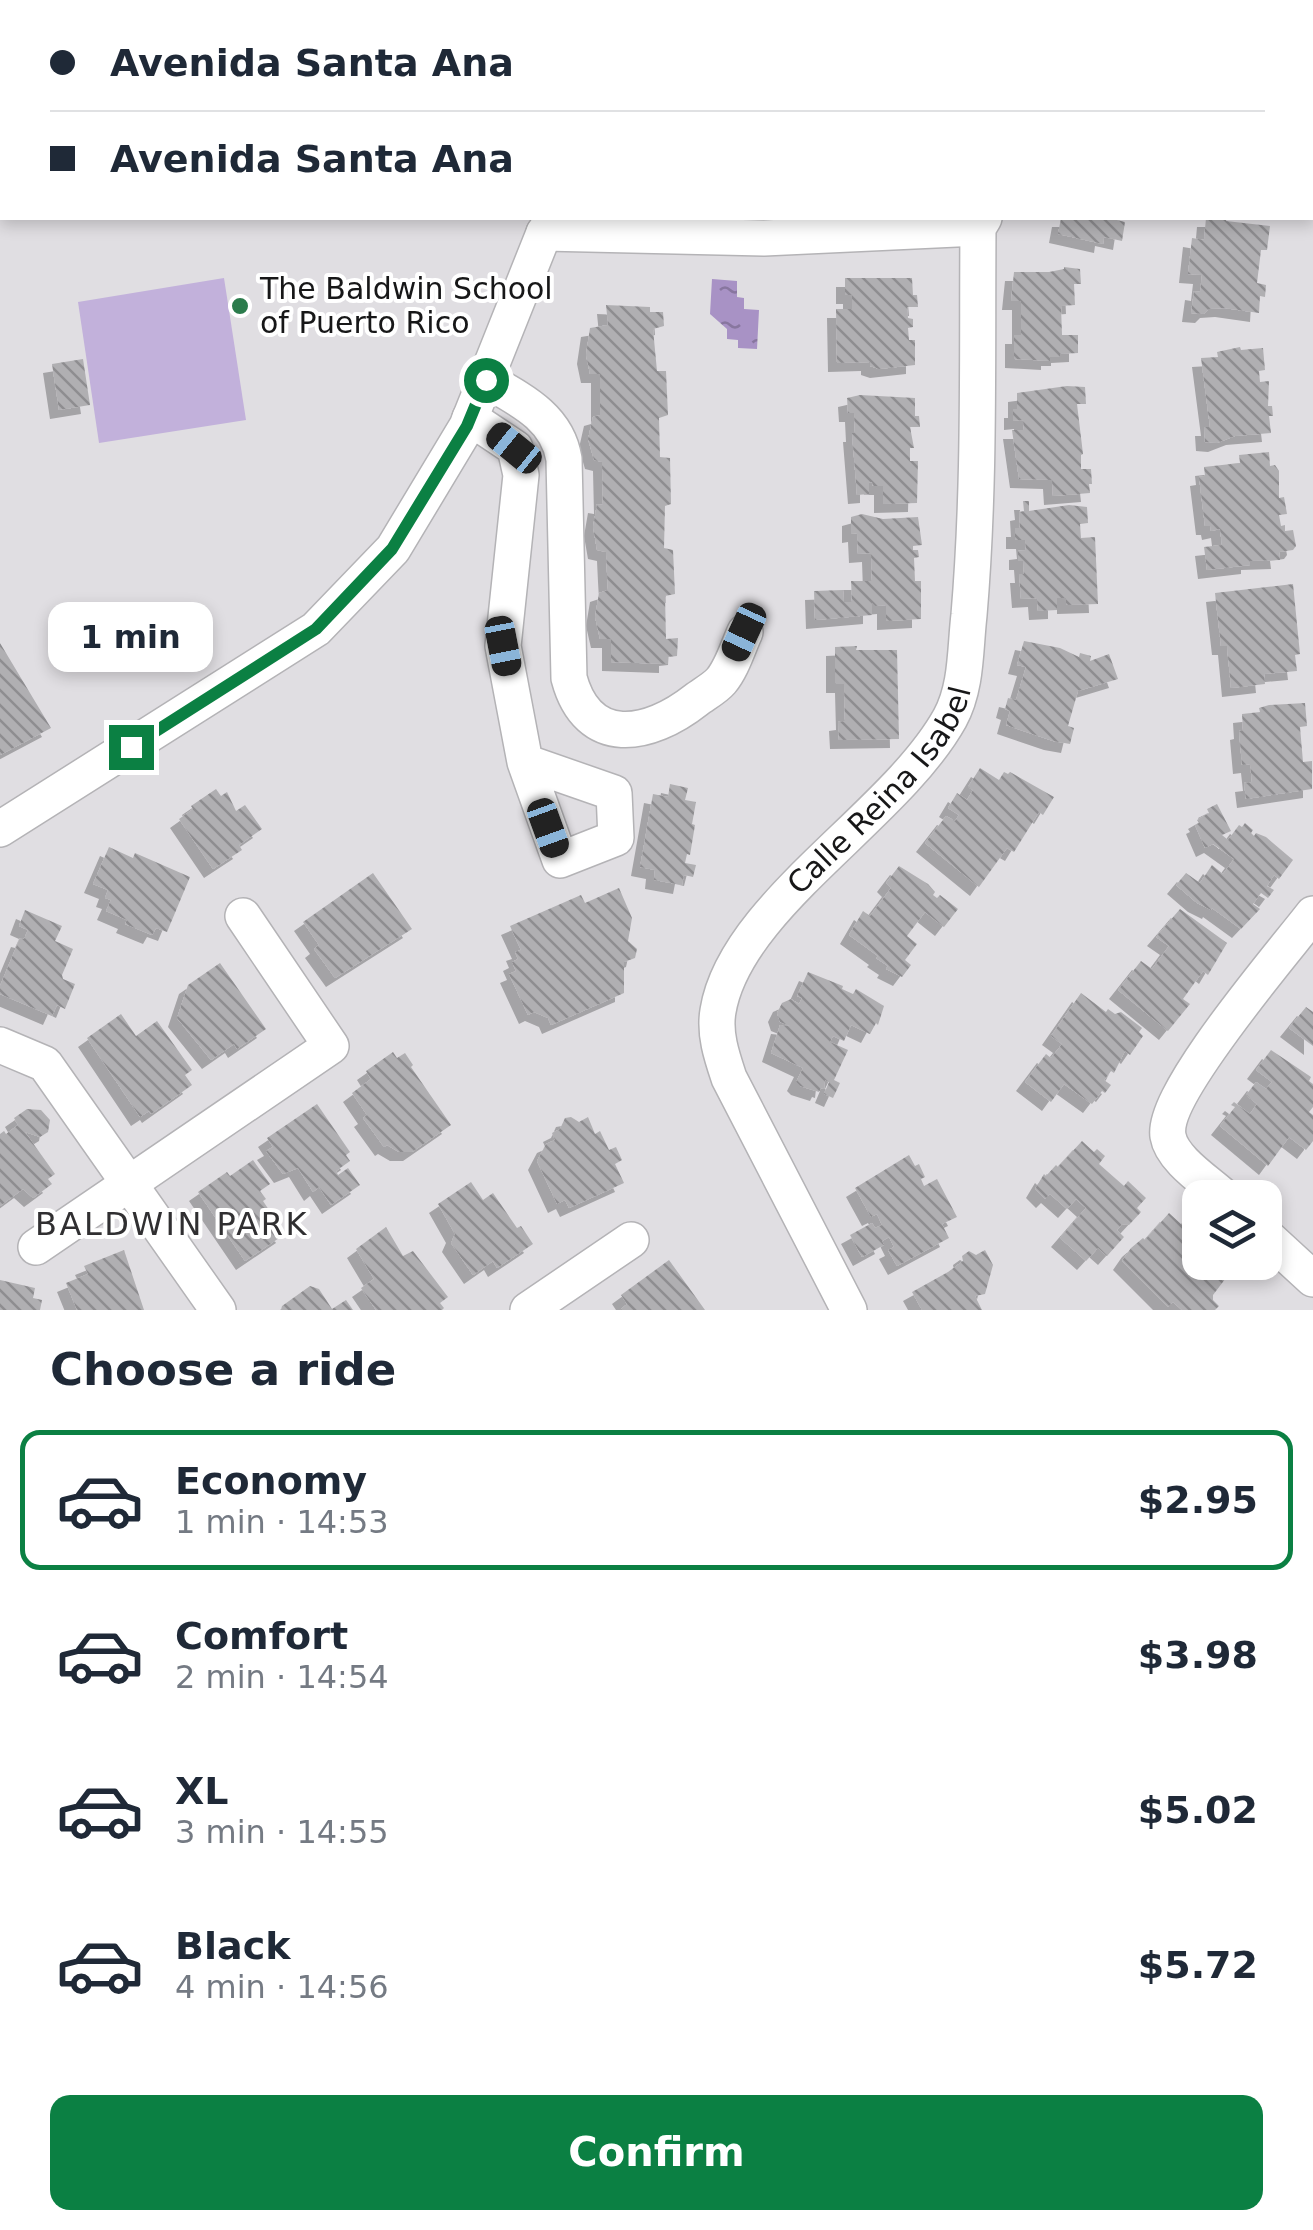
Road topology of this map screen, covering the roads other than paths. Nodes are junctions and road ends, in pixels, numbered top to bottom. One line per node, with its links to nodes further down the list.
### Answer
1 (549, 225): 2 (street, Calle Reina Isabel); 3 (street)
2 (968, 225): 19 (street, Calle Reina Isabel)
3 (486, 380): 4 (street); 5 (street)
4 (470, 418): 6 (street); 7 (street)
5 (744, 632)
6 (526, 762)
7 (0, 829)
8 (1313, 914): 11 (street)
9 (243, 916): 12 (street)
10 (0, 1045): 12 (street)
11 (1205, 1180)
12 (132, 1183): 14 (street); 17 (street)
13 (631, 1240): 18 (street)
14 (36, 1247)
15 (1282, 1251): 16 (street)
16 (1313, 1279)
17 (218, 1310)
18 (528, 1310)
19 (849, 1310)

